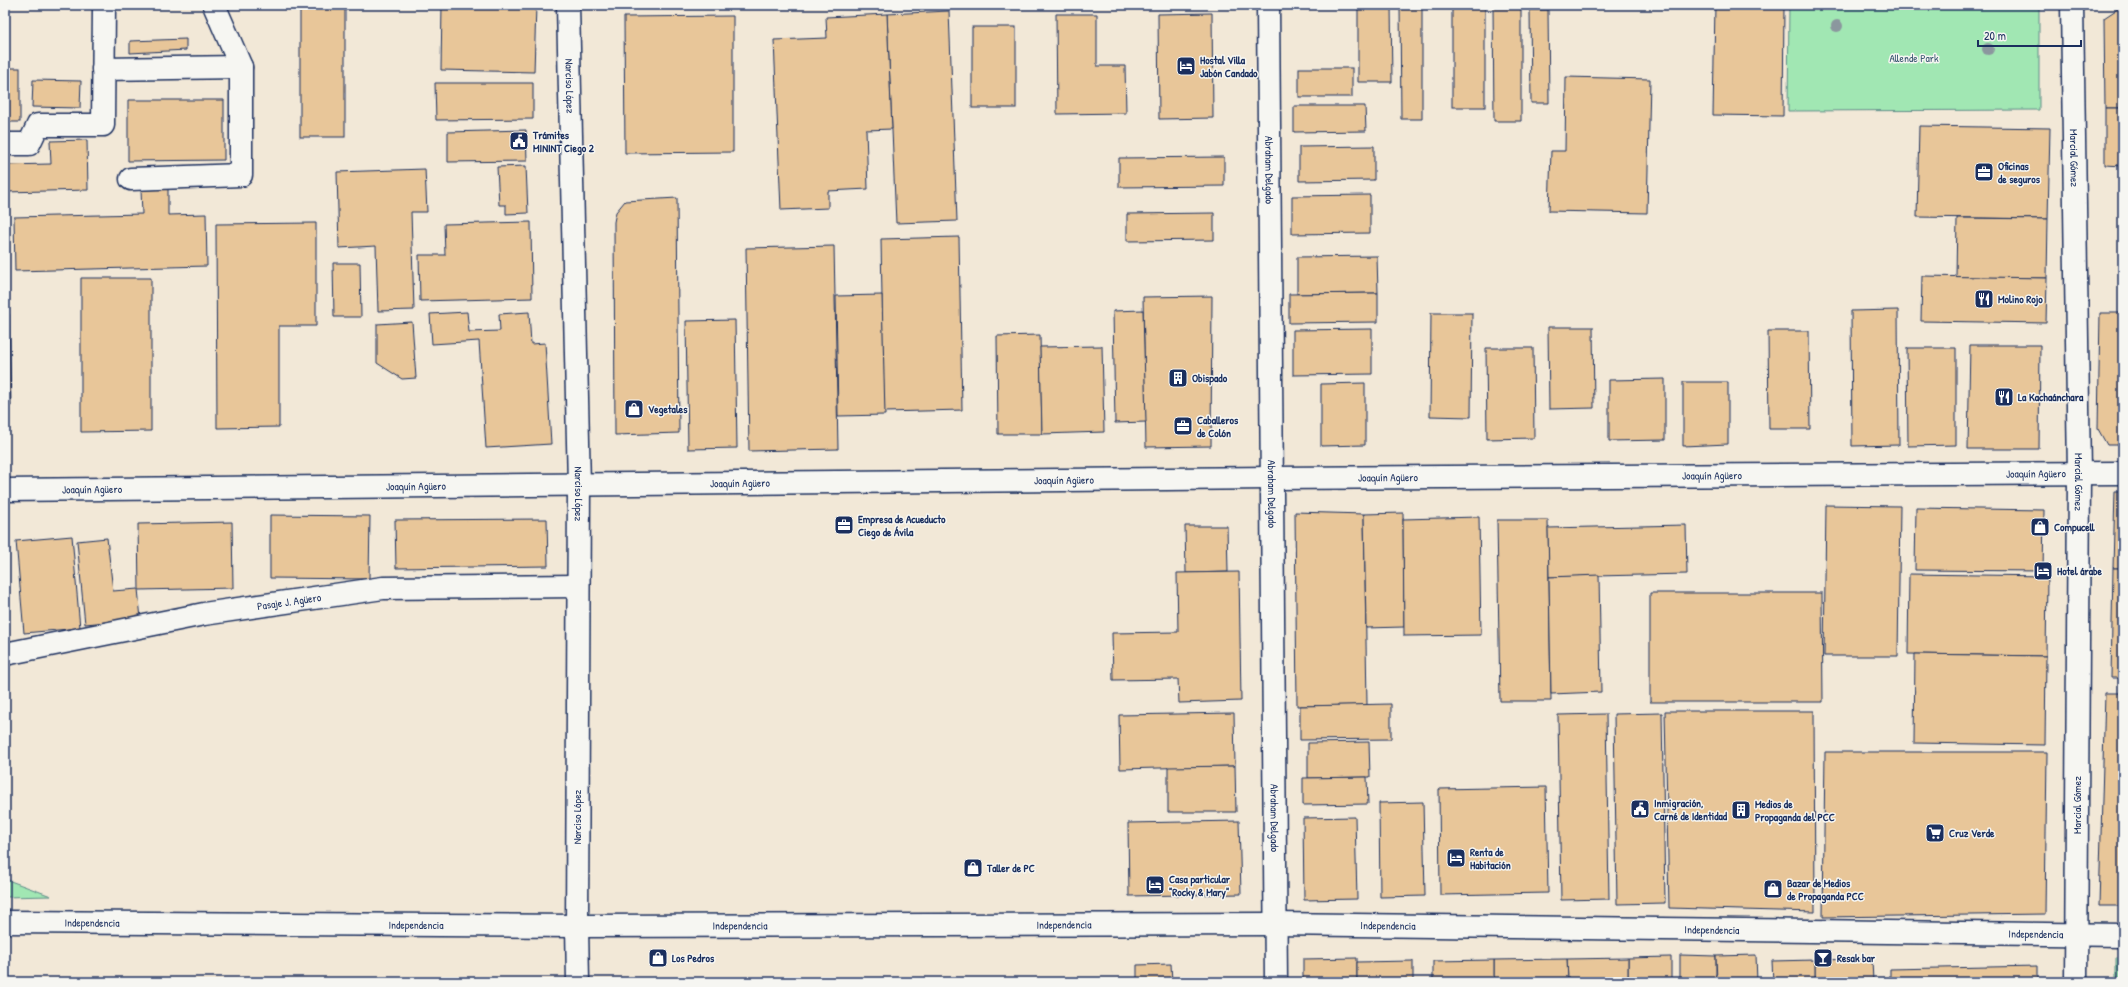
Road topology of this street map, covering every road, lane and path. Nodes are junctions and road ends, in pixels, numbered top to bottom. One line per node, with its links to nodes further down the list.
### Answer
1 (104, 5): 7 (street)
2 (214, 5): 6 (street)
3 (568, 5): 13 (street, Narciso López)
4 (1268, 5): 12 (street, Abraham Delgado)
5 (2072, 5): 10 (street, Marcial Gómez)
6 (241, 67): 7 (street); 9 (street)
7 (103, 69): 8 (street)
8 (5, 144)
9 (132, 180)
10 (2080, 473): 11 (street, Joaquín Agüero); 12 (street, Joaquín Agüero); 20 (street, Marcial Gómez)
11 (2123, 473)
12 (1271, 478): 13 (street, Joaquín Agüero); 18 (street, Abraham Delgado)
13 (579, 484): 14 (street, Joaquín Agüero); 15 (street, Narciso López)
14 (5, 490)
15 (578, 586): 16 (street, Pasaje J. Agüero); 19 (street, Narciso López)
16 (5, 654)
17 (5, 922): 19 (street, Independencia)
18 (1275, 924): 19 (street, Independencia); 20 (street, Independencia); 23 (street, Abraham Delgado)
19 (577, 926): 22 (street, Narciso López)
20 (2076, 934): 21 (street, Independencia); 24 (street, Marcial Gómez)
21 (2123, 935)
22 (578, 982)
23 (1276, 982)
24 (2076, 982)

